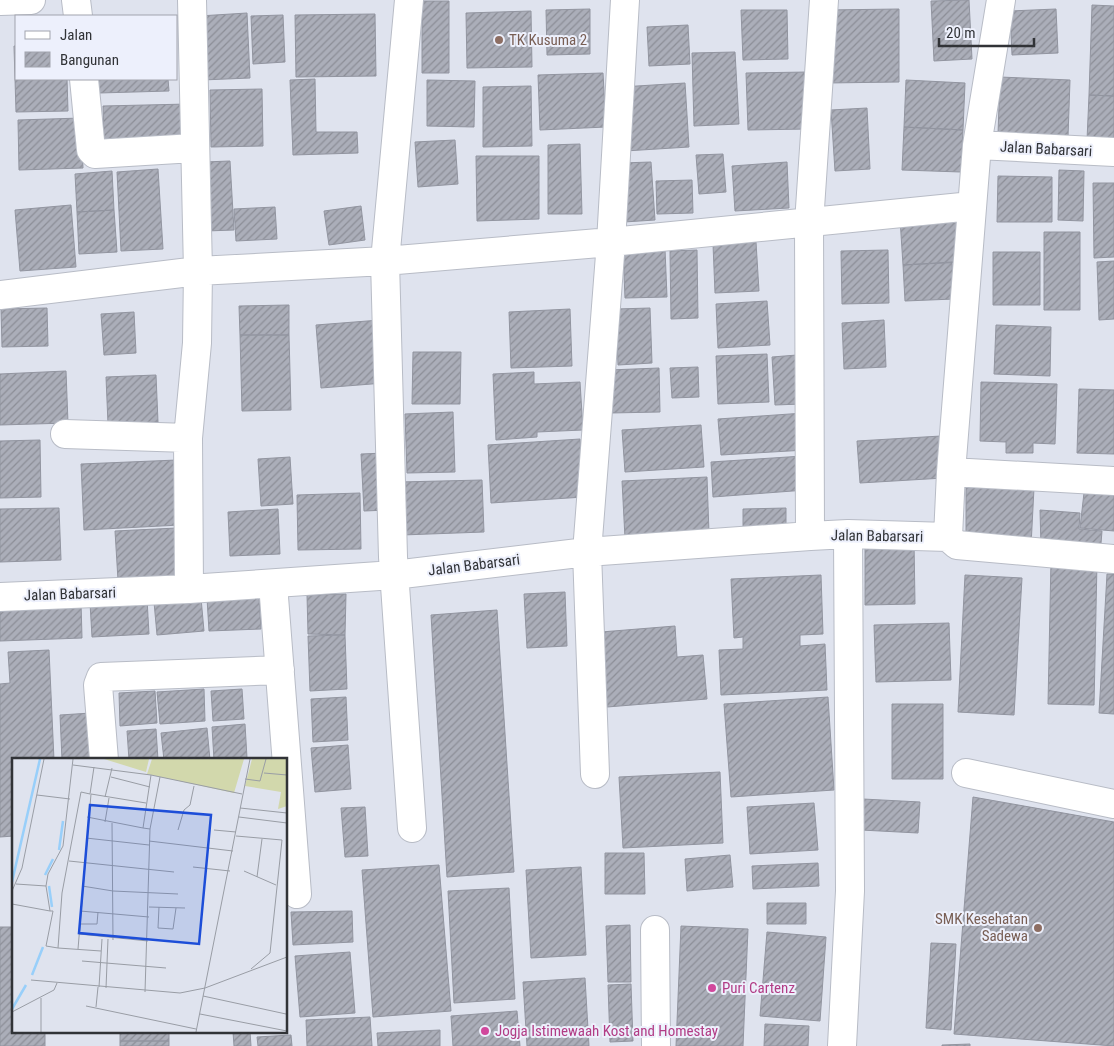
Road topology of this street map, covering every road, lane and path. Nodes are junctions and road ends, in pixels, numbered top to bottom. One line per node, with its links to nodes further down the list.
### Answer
1 (31, 0): 8 (street)
2 (76, 0): 9 (street)
3 (192, 0): 12 (street)
4 (409, 0): 17 (street)
5 (625, 0): 16 (street)
6 (824, 0): 15 (street)
7 (1001, 0): 11 (street, Jalan Babarsari)
8 (0, 1)
9 (78, 15)
10 (84, 80): 12 (street)
11 (977, 145): 13 (street, Jalan Babarsari); 14 (street, Jalan Babarsari)
12 (194, 148): 18 (street)
13 (1114, 152)
14 (972, 206): 15 (street); 22 (street, Jalan Babarsari)
15 (809, 223): 16 (street); 25 (street)
16 (611, 242): 17 (street); 27 (street)
17 (385, 261): 18 (street); 29 (street)
18 (198, 271): 19 (street); 21 (street)
19 (0, 295)
20 (65, 434): 21 (street)
21 (188, 438): 31 (street)
22 (951, 472): 23 (street); 26 (street, Jalan Babarsari)
23 (1114, 481)
24 (848, 534): 25 (street, Jalan Babarsari); 26 (street, Jalan Babarsari); 45 (street)
25 (810, 536): 27 (street, Jalan Babarsari)
26 (952, 541): 28 (street)
27 (588, 552): 29 (street, Jalan Babarsari); 37 (street)
28 (1114, 559)
29 (394, 575): 30 (street, Jalan Babarsari); 41 (street)
30 (273, 584): 31 (street, Jalan Babarsari); 33 (street)
31 (189, 589): 32 (street, Jalan Babarsari)
32 (0, 597)
33 (280, 670): 34 (street); 35 (street)
34 (104, 758)
35 (285, 758)
36 (966, 773): 39 (street)
37 (595, 774)
38 (288, 804): 40 (street)
39 (1114, 804)
40 (289, 821): 42 (street)
41 (412, 828)
42 (297, 894)
43 (655, 930): 44 (street)
44 (656, 1046)
45 (842, 1046)

